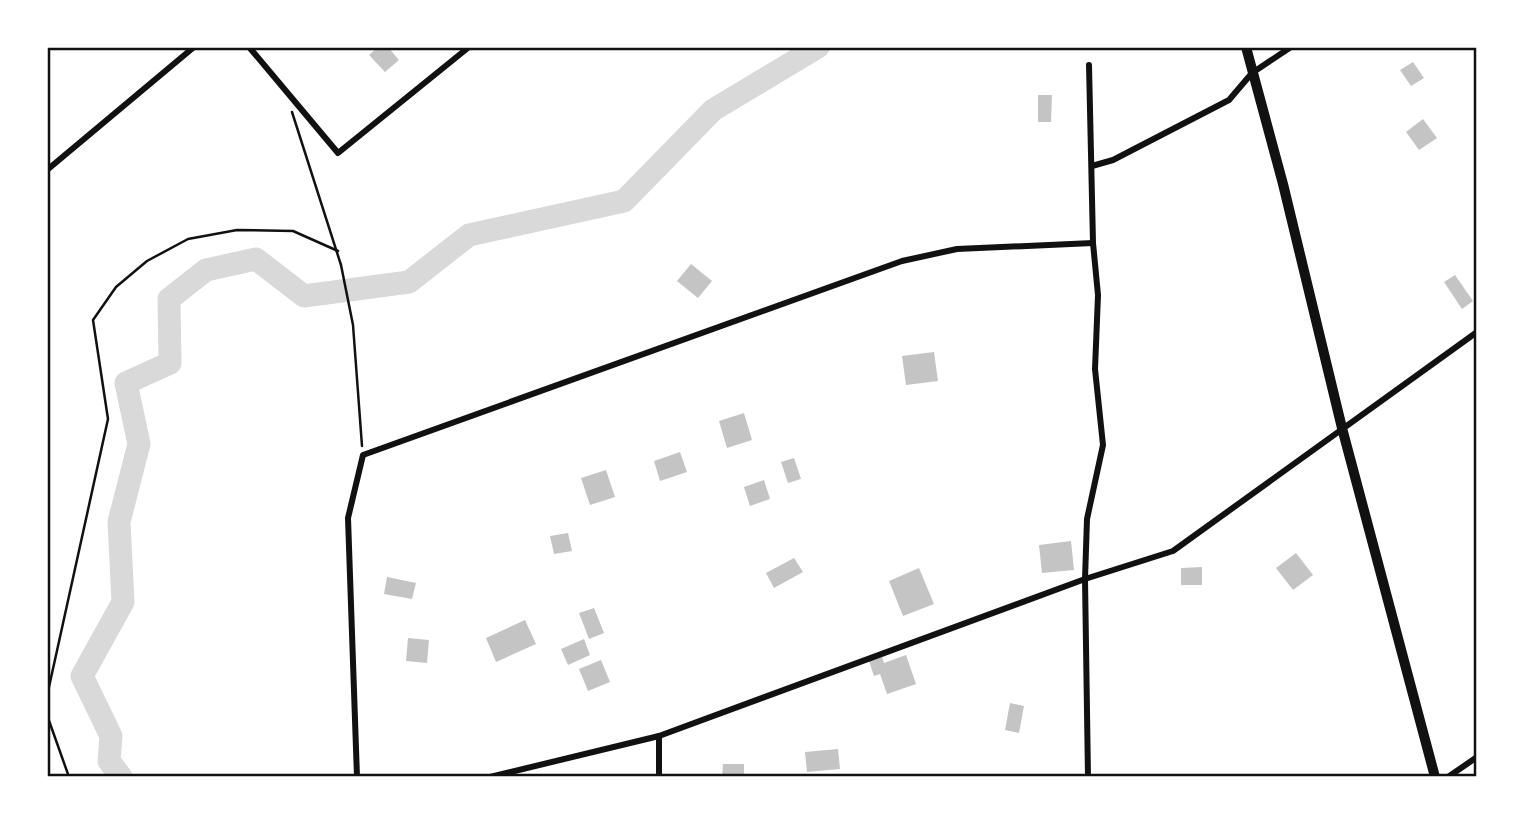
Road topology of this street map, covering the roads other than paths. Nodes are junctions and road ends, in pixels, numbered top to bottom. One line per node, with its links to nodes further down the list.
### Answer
1 (194, 47): 9 (street)
2 (249, 47): 3 (street)
3 (469, 47)
4 (1246, 47): 7 (main road)
5 (1291, 47): 7 (street)
6 (1089, 65): 8 (street)
7 (1252, 73): 8 (street); 12 (main road)
8 (1092, 166): 10 (street)
9 (47, 170)
10 (1094, 243): 13 (street); 16 (street)
11 (1477, 332): 12 (street)
12 (1342, 428): 13 (street); 20 (main road)
13 (1085, 579): 14 (street); 19 (street)
14 (659, 736): 17 (street); 18 (street)
15 (1477, 757): 21 (street)
16 (357, 777)
17 (490, 777)
18 (659, 777)
19 (1088, 777)
20 (1435, 777)
21 (1448, 777)

